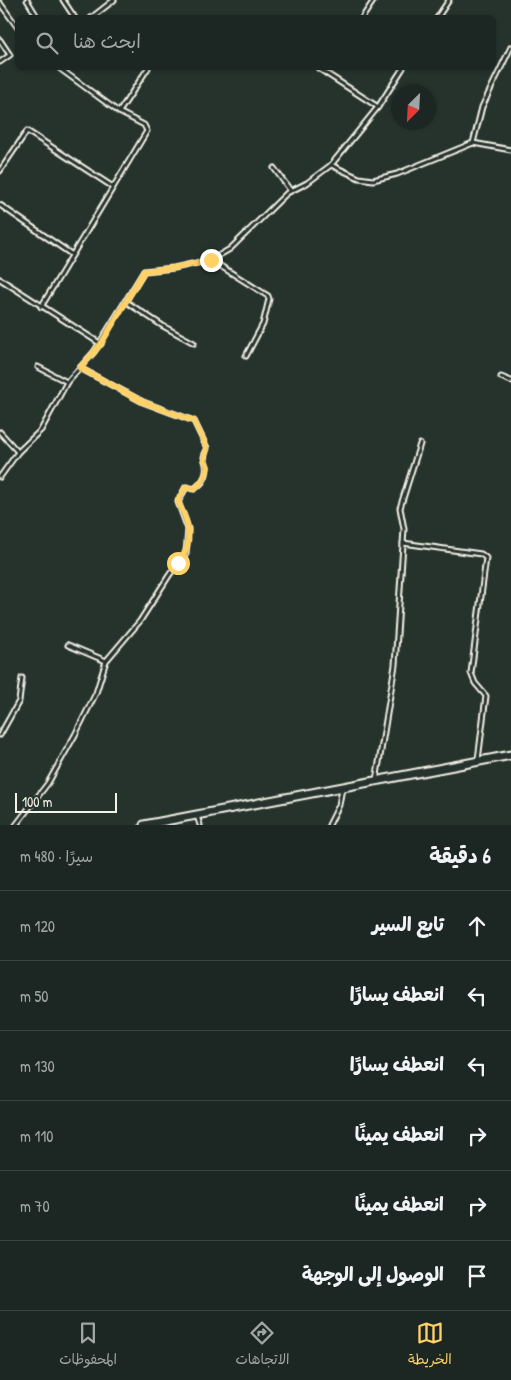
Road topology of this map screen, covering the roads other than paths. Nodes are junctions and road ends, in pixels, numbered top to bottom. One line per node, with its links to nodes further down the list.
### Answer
1 (27, 0): 7 (lane)
2 (63, 0): 8 (lane)
3 (114, 0): 9 (lane)
4 (374, 0): 10 (lane)
5 (449, 0): 11 (lane)
6 (0, 3): 12 (lane)
7 (36, 15)
8 (73, 15)
9 (95, 15)
10 (364, 15)
11 (440, 15)
12 (15, 24)
13 (0, 40): 15 (lane)
14 (511, 47): 22 (lane)
15 (0, 62)
16 (62, 70): 21 (lane)
17 (147, 70): 21 (lane)
18 (321, 70): 20 (lane)
19 (401, 70): 20 (lane)
20 (378, 107): 24 (lane)
21 (119, 112): 27 (lane)
22 (473, 143): 23 (lane); 24 (lane)
23 (511, 150)
24 (331, 166): 28 (lane)
25 (274, 168): 28 (lane)
26 (0, 171): 27 (lane)
27 (113, 187): 30 (lane)
28 (290, 190): 31 (lane)
29 (0, 205): 30 (lane)
30 (71, 254): 34 (lane)
31 (211, 260): 33 (lane); 37 (lane)
32 (0, 279): 34 (lane)
33 (125, 301): 35 (lane); 36 (lane)
34 (41, 307): 36 (lane)
35 (194, 343)
36 (101, 344): 39 (lane)
37 (246, 356)
38 (38, 367): 42 (lane)
39 (80, 368): 42 (lane); 49 (lane)
40 (501, 377): 41 (lane)
41 (511, 381)
42 (67, 382): 45 (lane)
43 (0, 432): 45 (lane)
44 (420, 444): 47 (lane)
45 (18, 452): 46 (lane)
46 (0, 477)
47 (403, 543): 53 (lane); 54 (lane)
48 (68, 645): 49 (lane)
49 (106, 661): 57 (lane)
50 (22, 678): 51 (lane)
51 (0, 735)
52 (511, 754): 53 (street)
53 (478, 761): 54 (street)
54 (376, 782): 55 (street)
55 (342, 788): 56 (street); 60 (lane)
56 (197, 815): 58 (street); 59 (lane)
57 (16, 825)
58 (144, 825)
59 (200, 825)
60 (329, 825)

